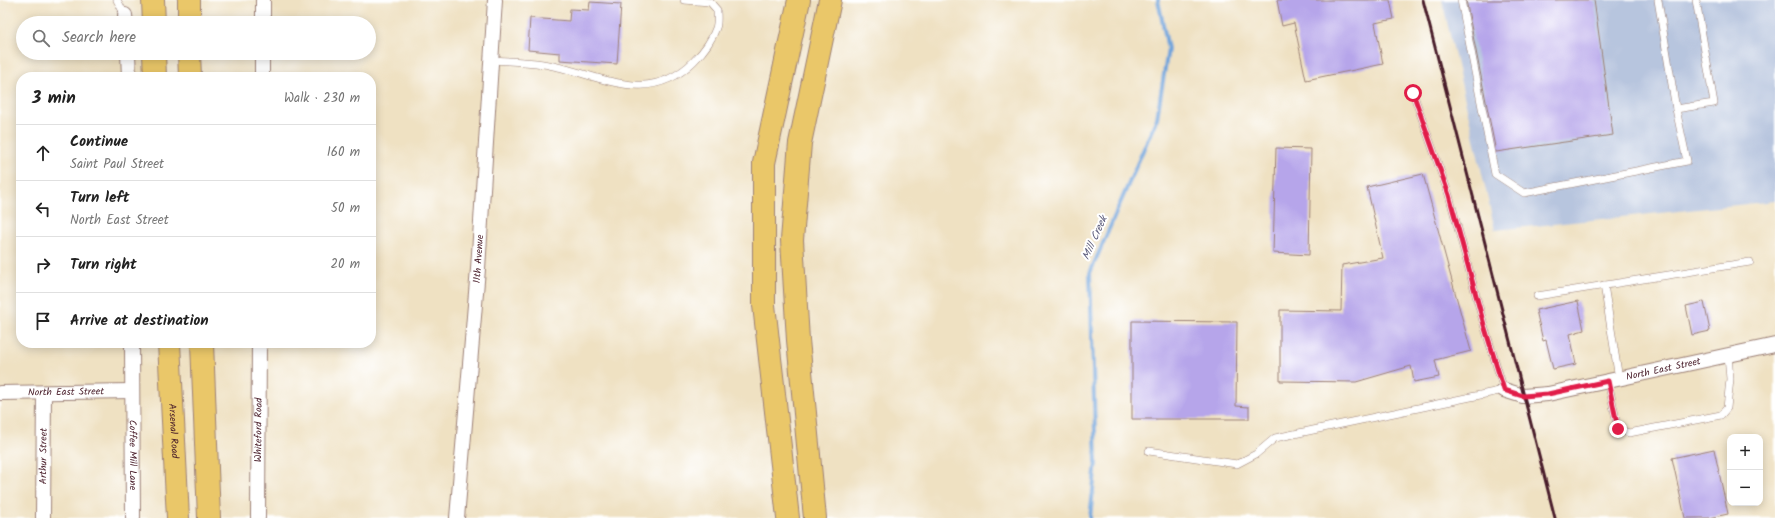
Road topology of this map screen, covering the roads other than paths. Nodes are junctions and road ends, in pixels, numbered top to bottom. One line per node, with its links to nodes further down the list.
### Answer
1 (117, 0): 12 (lane)
2 (153, 0): 13 (highway)
3 (189, 0): 14 (highway)
4 (263, 0): 15 (street)
5 (495, 0): 20 (street, 11th Avenue)
6 (684, 0): 20 (lane)
7 (799, 0): 48 (highway)
8 (830, 0): 49 (highway)
9 (1461, 0): 26 (lane)
10 (1658, 0): 26 (lane)
11 (1696, 0): 26 (lane)
12 (124, 16)
13 (154, 16)
14 (189, 16)
15 (263, 16)
16 (128, 60): 21 (street)
17 (154, 60): 22 (highway)
18 (189, 60): 23 (highway)
19 (262, 60): 24 (street)
20 (491, 60): 47 (street, 11th Avenue)
21 (129, 72)
22 (155, 72)
23 (190, 72)
24 (262, 72)
25 (1413, 93): 37 (lane)
26 (1676, 109)
27 (1750, 262): 28 (lane)
28 (1604, 285): 29 (lane); 36 (lane)
29 (1537, 296)
30 (1775, 345): 35 (street, North East Street)
31 (132, 348): 38 (street, Coffee Mill Lane)
32 (169, 348): 44 (highway, Arsenal Road)
33 (202, 348): 45 (highway)
34 (259, 348): 46 (street, Whiteford Road)
35 (1728, 355): 36 (street, North East Street); 36 (lane)
36 (1614, 380): 37 (street, North East Street)
37 (1504, 390): 41 (lane)
38 (132, 391): 40 (street, North East Street); 43 (street, Coffee Mill Lane)
39 (0, 393): 40 (street, North East Street)
40 (44, 393): 42 (street, Arthur Street)
41 (1149, 451)
42 (42, 518)
43 (133, 518)
44 (178, 518)
45 (209, 518)
46 (258, 518)
47 (457, 518)
48 (788, 518)
49 (815, 518)

